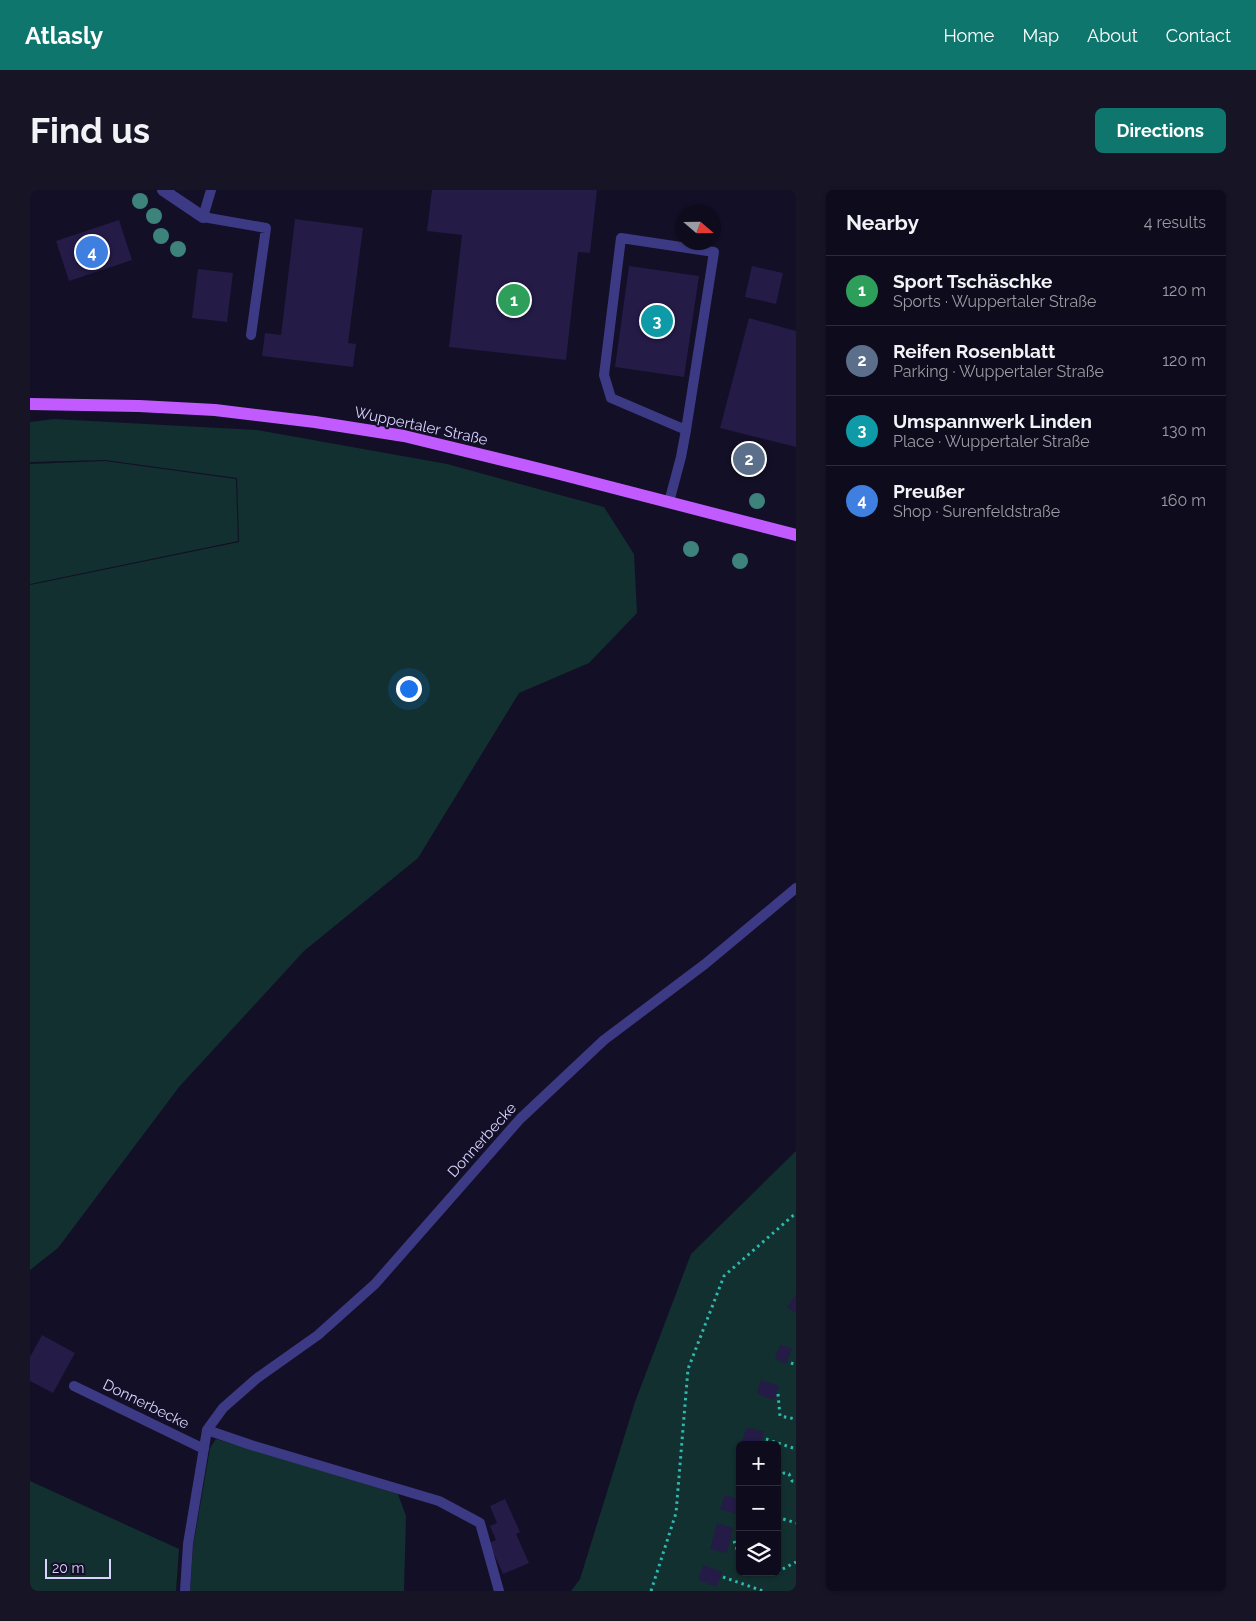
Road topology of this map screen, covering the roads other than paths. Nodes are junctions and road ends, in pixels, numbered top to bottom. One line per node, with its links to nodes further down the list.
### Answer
1 (163, 190): 3 (street)
2 (211, 190): 3 (lane)
3 (203, 217): 4 (lane)
4 (251, 335)
5 (30, 404): 7 (main road, Wuppertaler Straße)
6 (686, 430): 6 (lane); 7 (lane)
7 (669, 502): 8 (main road, Wuppertaler Straße)
8 (796, 535)
9 (796, 888): 11 (lane, Donnerbecke)
10 (74, 1386): 12 (lane, Donnerbecke)
11 (207, 1430): 12 (lane, Donnerbecke); 14 (lane, Donnerbecke)
12 (204, 1449): 13 (lane, Donnerbecke)
13 (185, 1591)
14 (499, 1591)

